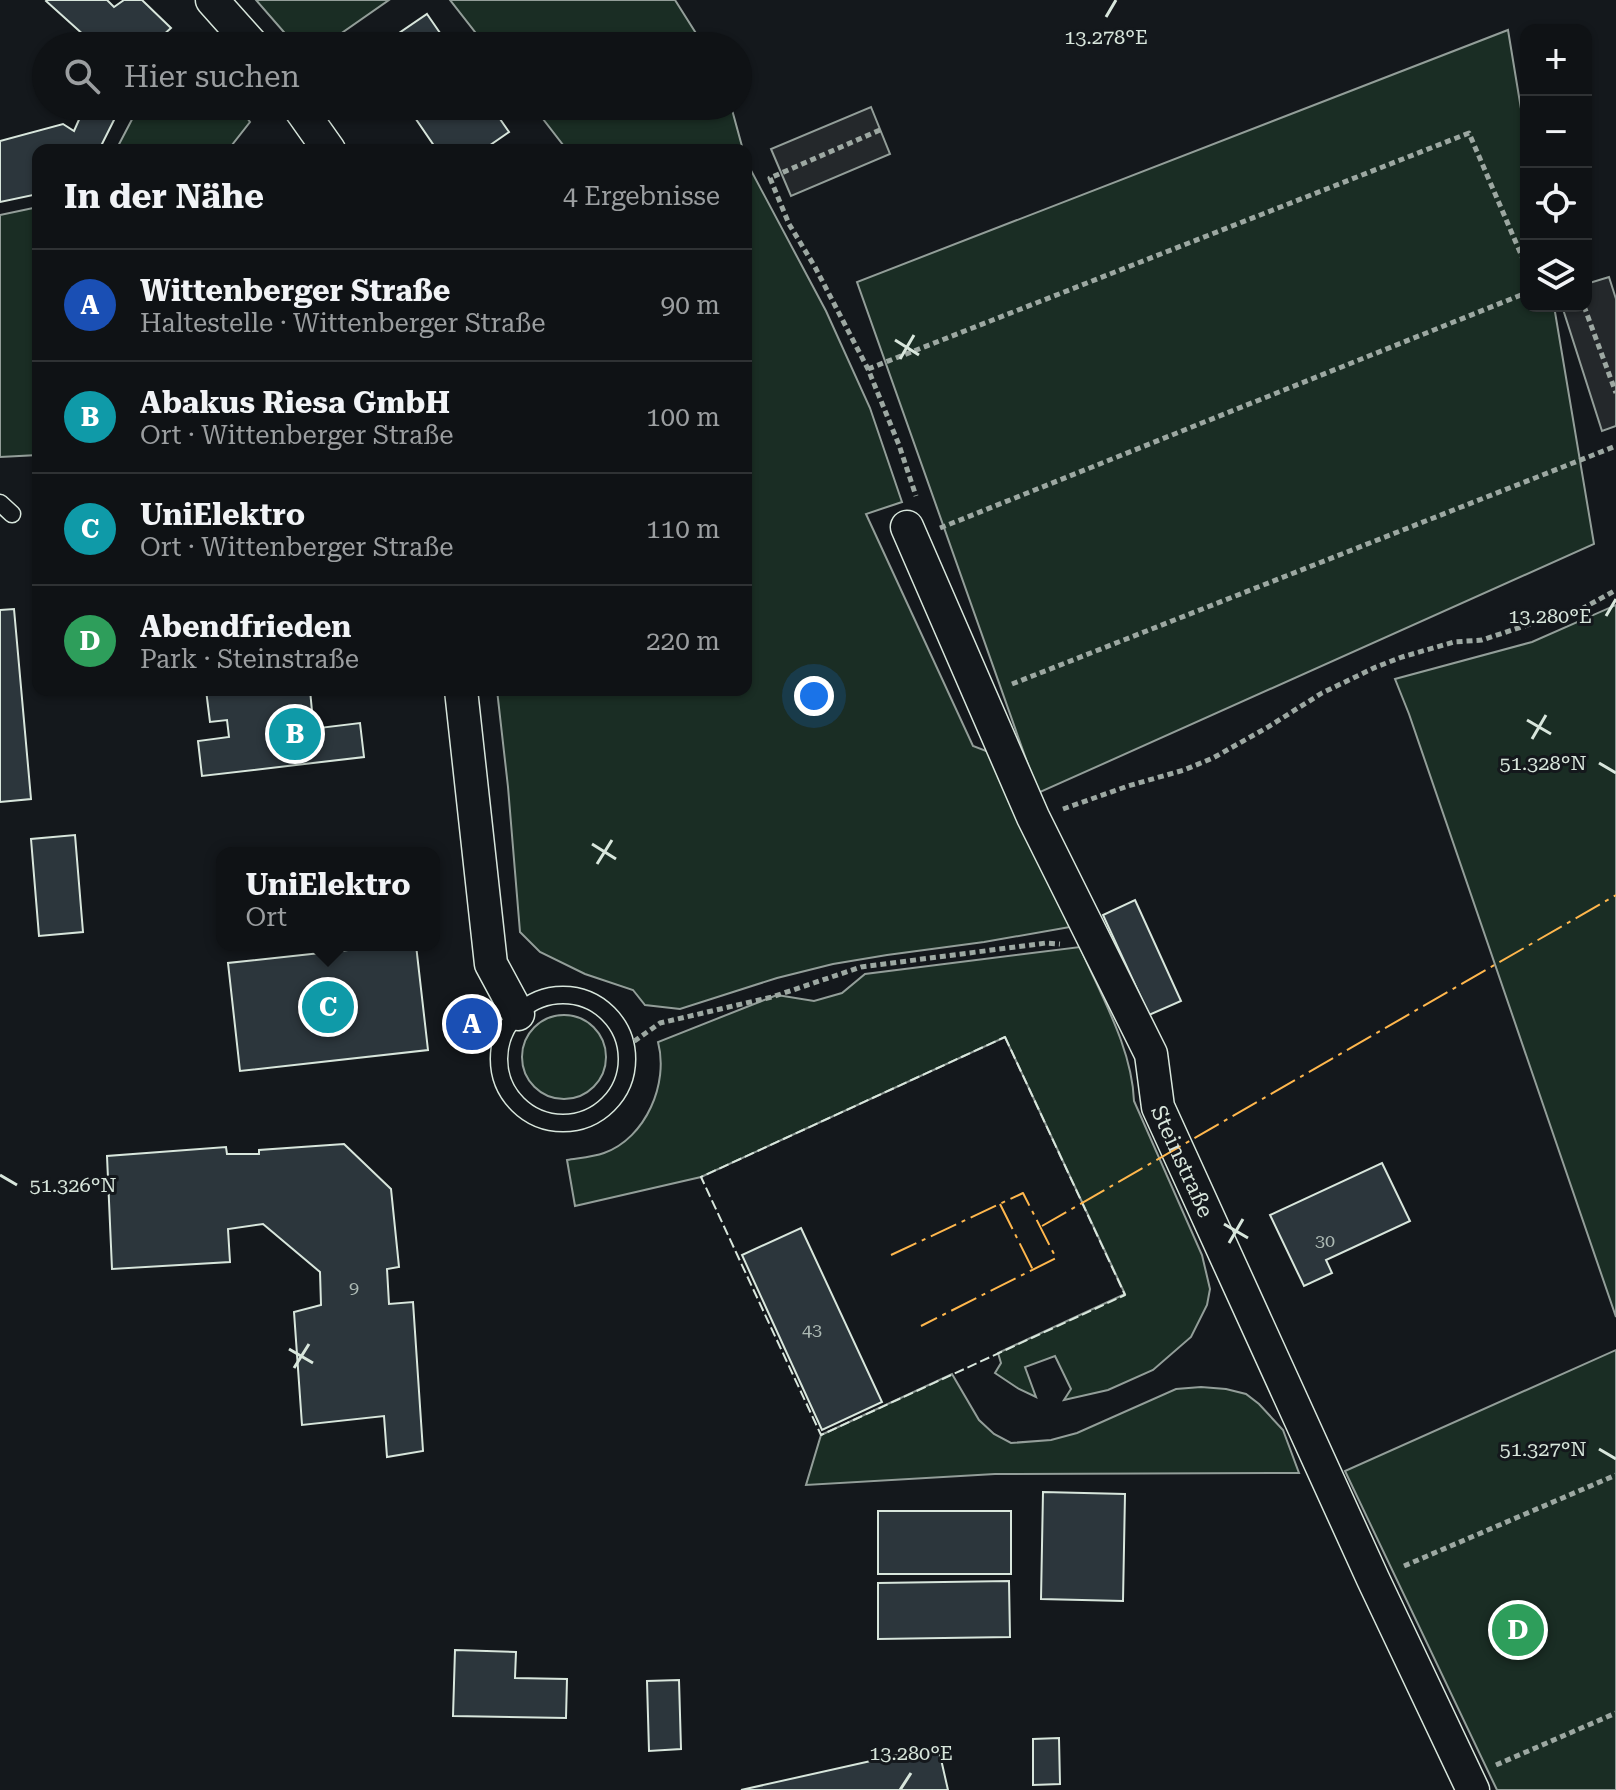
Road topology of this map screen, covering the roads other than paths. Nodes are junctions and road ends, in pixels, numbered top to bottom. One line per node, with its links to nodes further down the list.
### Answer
1 (212, 0): 2 (street)
2 (242, 32)
3 (308, 120): 4 (street)
4 (325, 144)
5 (910, 533): 8 (street, Steinstraße)
6 (462, 696): 7 (street)
7 (518, 1014): 7 (lane)
8 (1470, 1784)

